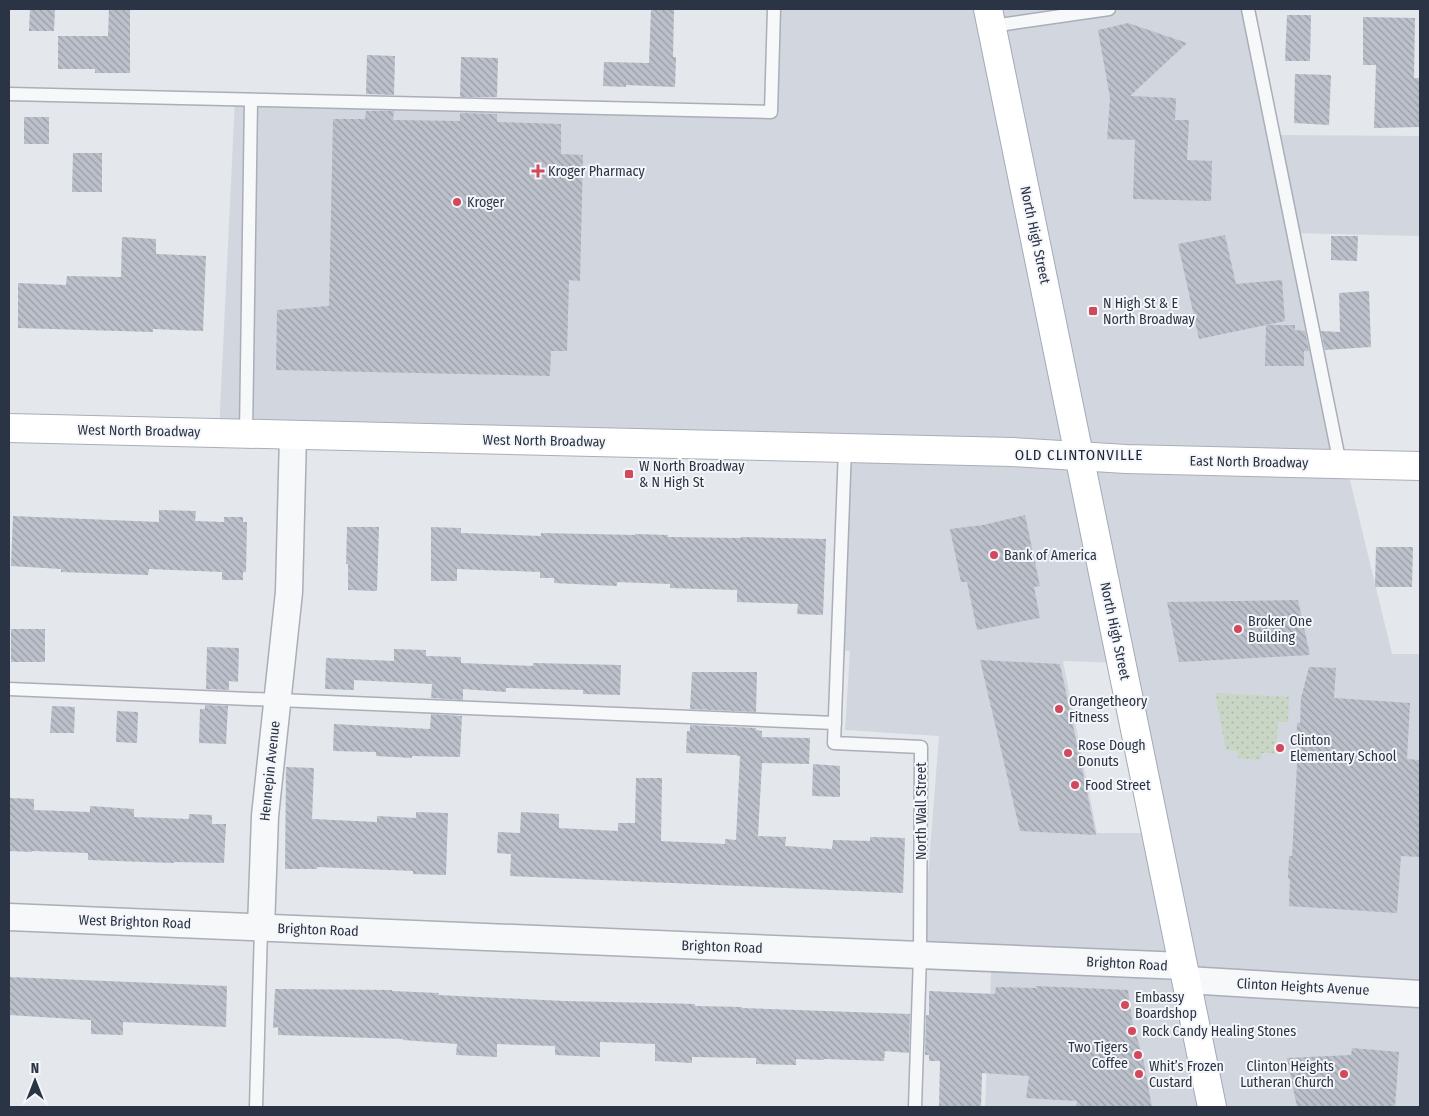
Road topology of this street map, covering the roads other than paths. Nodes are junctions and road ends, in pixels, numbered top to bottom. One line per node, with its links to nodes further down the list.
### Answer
1 (774, 9): 7 (lane)
2 (1109, 9): 4 (lane)
3 (1248, 9): 13 (lane)
4 (1092, 10): 5 (lane)
5 (990, 18): 12 (main road, North High Street)
6 (9, 94): 7 (lane)
7 (251, 100): 9 (lane)
8 (9, 428): 9 (main road, West North Broadway)
9 (246, 434): 10 (main road, West North Broadway)
10 (294, 435): 11 (main road, West North Broadway); 16 (street, Hennepin Avenue)
11 (845, 448): 12 (main road, West North Broadway); 17 (lane, North Wall Street)
12 (1079, 455): 13 (main road, East North Broadway); 21 (main road, North High Street)
13 (1340, 464): 14 (main road, East North Broadway)
14 (1420, 466)
15 (9, 688): 16 (lane)
16 (277, 700): 17 (lane); 19 (street, Hennepin Avenue)
17 (835, 723): 20 (lane, North Wall Street)
18 (9, 917): 19 (street, West Brighton Road)
19 (261, 928): 20 (street, Brighton Road); 23 (lane, Hennepin Avenue)
20 (920, 955): 21 (street, Brighton Road); 24 (lane, North Wall Street)
21 (1185, 973): 22 (street, Clinton Heights Avenue); 25 (main road, North High Street)
22 (1420, 994)
23 (256, 1107)
24 (915, 1107)
25 (1212, 1107)

